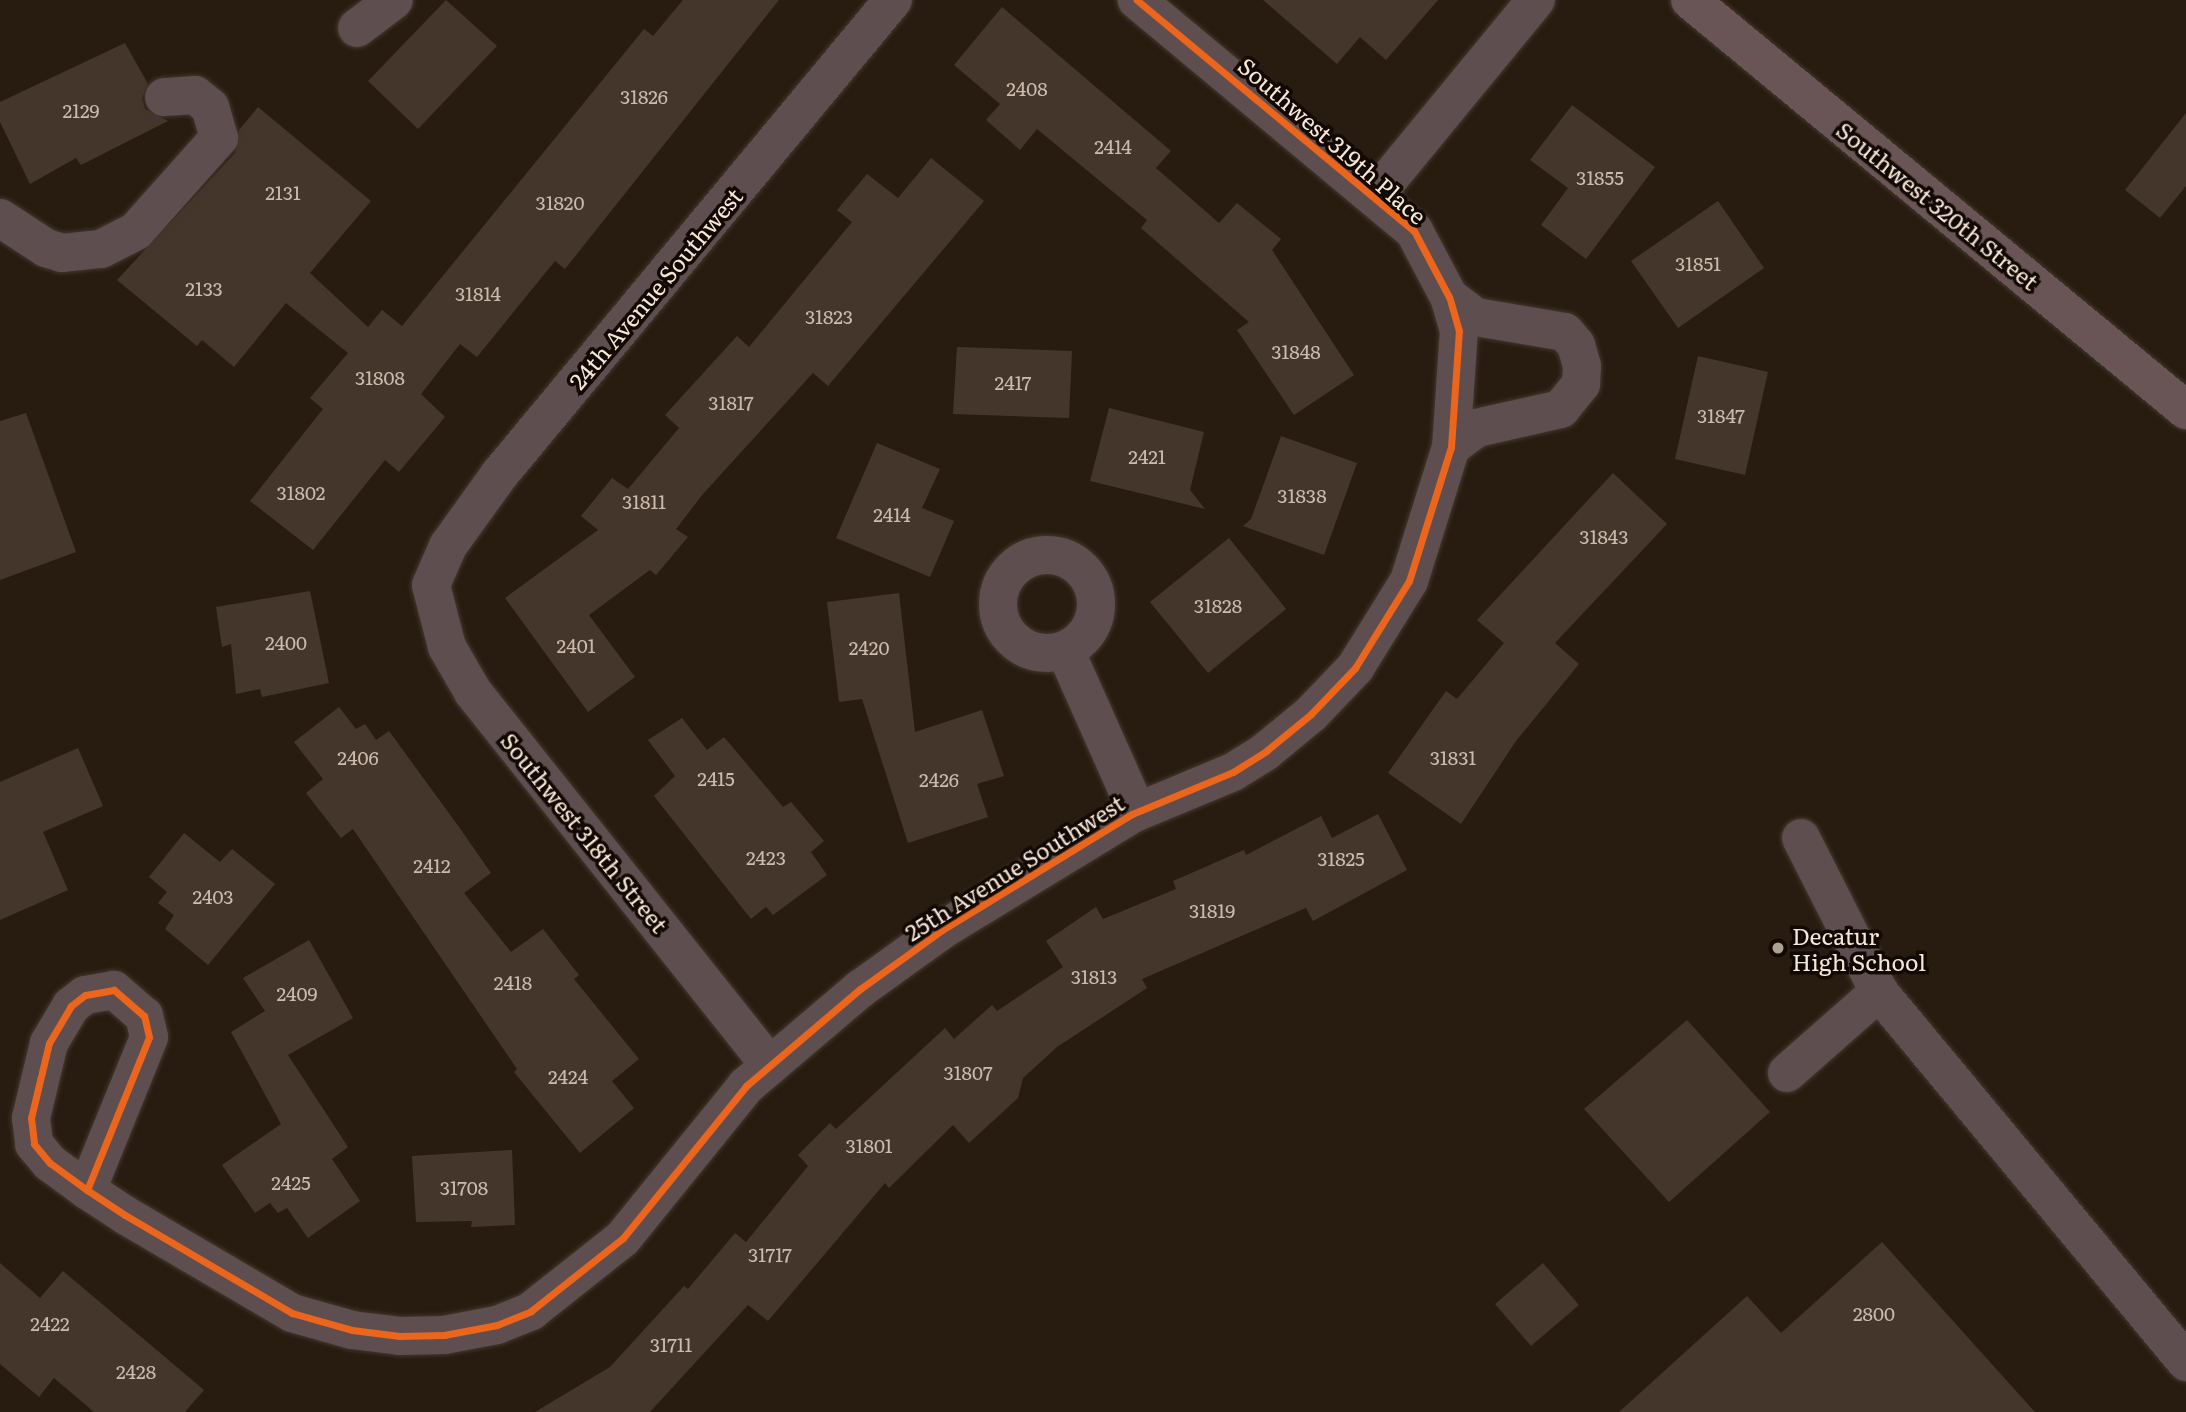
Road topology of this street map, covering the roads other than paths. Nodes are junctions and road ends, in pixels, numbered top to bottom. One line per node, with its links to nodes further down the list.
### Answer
1 (394, 0): 6 (street)
2 (893, 0): 14 (street, 24th Avenue Southwest)
3 (1137, 0): 8 (street, Southwest 319th Place)
4 (1536, 0): 8 (street)
5 (1690, 0): 12 (main road, Southwest 320th Street)
6 (357, 28)
7 (164, 97): 9 (street)
8 (1374, 197): 10 (street, Southwest 319th Place)
9 (0, 218)
10 (1449, 297): 11 (street, Southwest 319th Place); 13 (street, Southwest 319th Place)
11 (1458, 382): 13 (street, 25th Avenue Southwest)
12 (2186, 410)
13 (1451, 447): 16 (street, 25th Avenue Southwest)
14 (431, 585): 19 (street, Southwest 318th Street)
15 (1065, 650): 16 (street)
16 (1137, 812): 19 (street, 25th Avenue Southwest)
17 (1801, 838): 18 (street)
18 (1879, 992): 20 (street); 22 (street)
19 (768, 1063): 21 (street, 25th Avenue Southwest)
20 (1787, 1073)
21 (87, 1190): 21 (street, 25th Avenue Southwest)
22 (2186, 1362)

